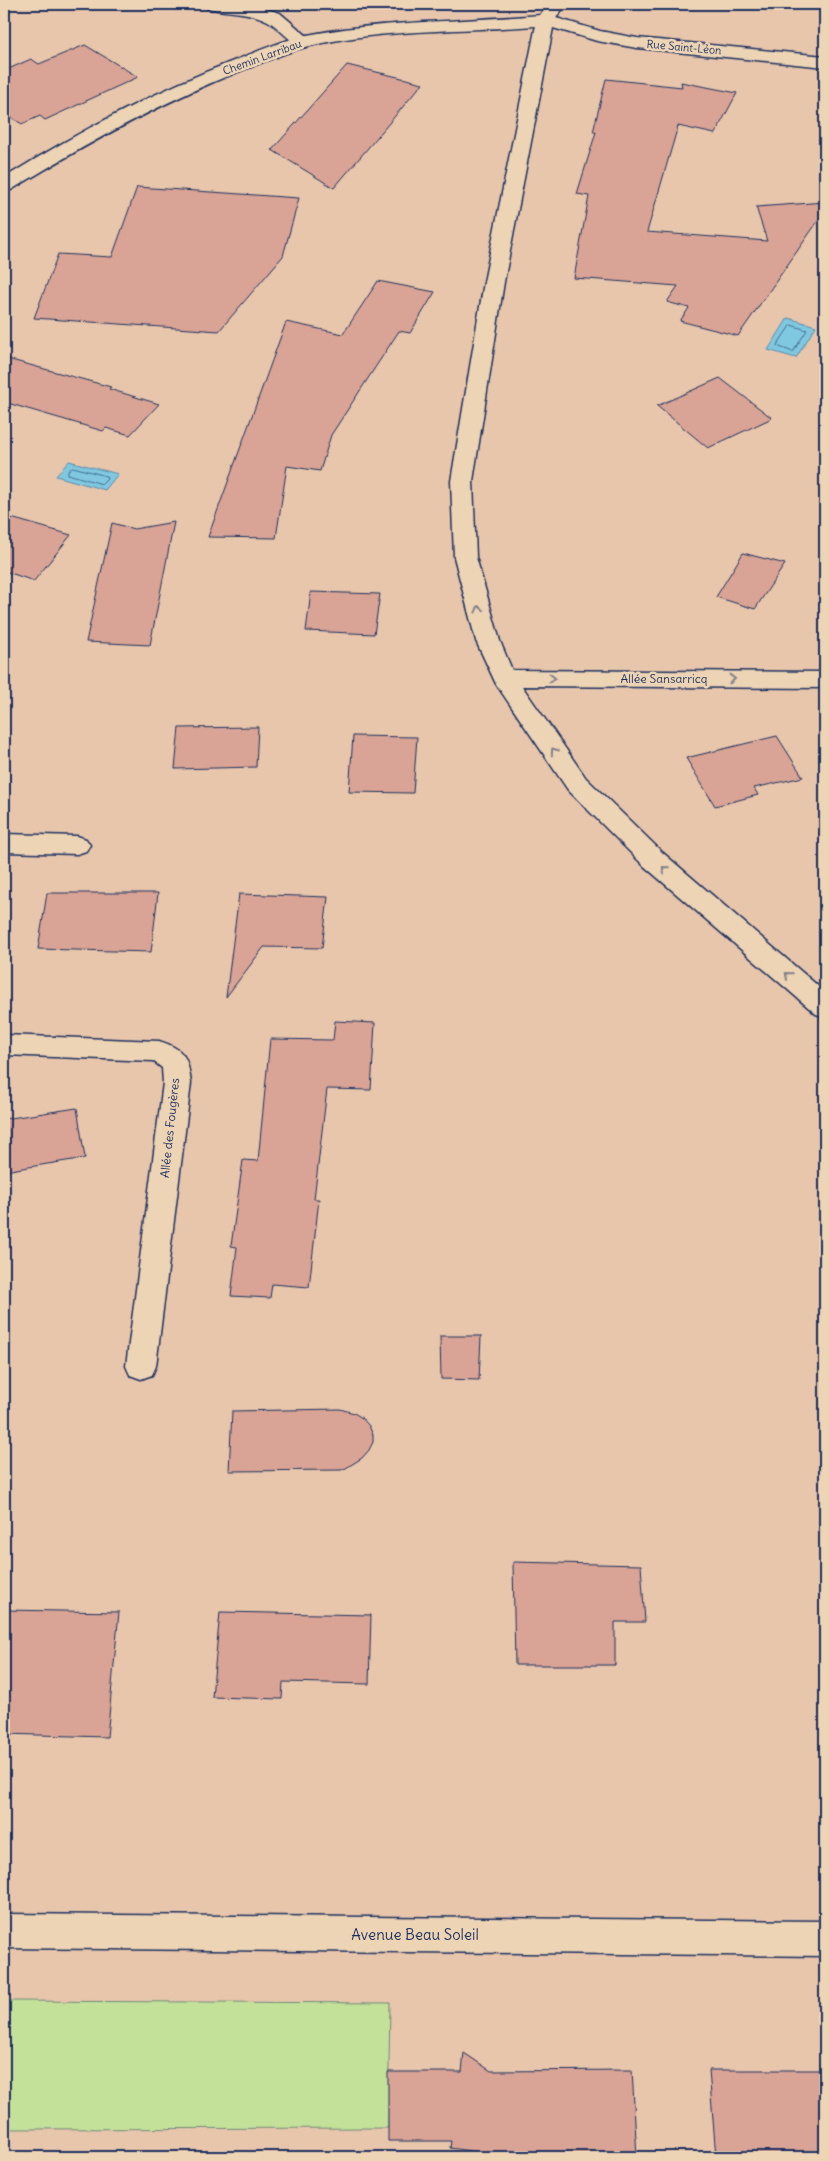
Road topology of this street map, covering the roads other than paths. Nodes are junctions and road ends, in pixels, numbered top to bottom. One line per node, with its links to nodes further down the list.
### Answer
1 (213, 4): 3 (street)
2 (552, 12): 3 (street, Chemin Larribau); 4 (street, Rue Saint-Léon); 6 (street, one-way to 2)
3 (304, 41): 5 (street, Chemin Larribau)
4 (825, 61)
5 (4, 186)
6 (504, 678): 7 (street, Allée Sansarricq, one-way to 7); 10 (street, one-way to 6)
7 (825, 680)
8 (4, 843): 9 (street)
9 (76, 845)
10 (825, 1007)
11 (4, 1045): 12 (street, Allée des Fougères)
12 (141, 1366)
13 (4, 1931): 14 (street, Avenue Beau Soleil)
14 (825, 1939)

